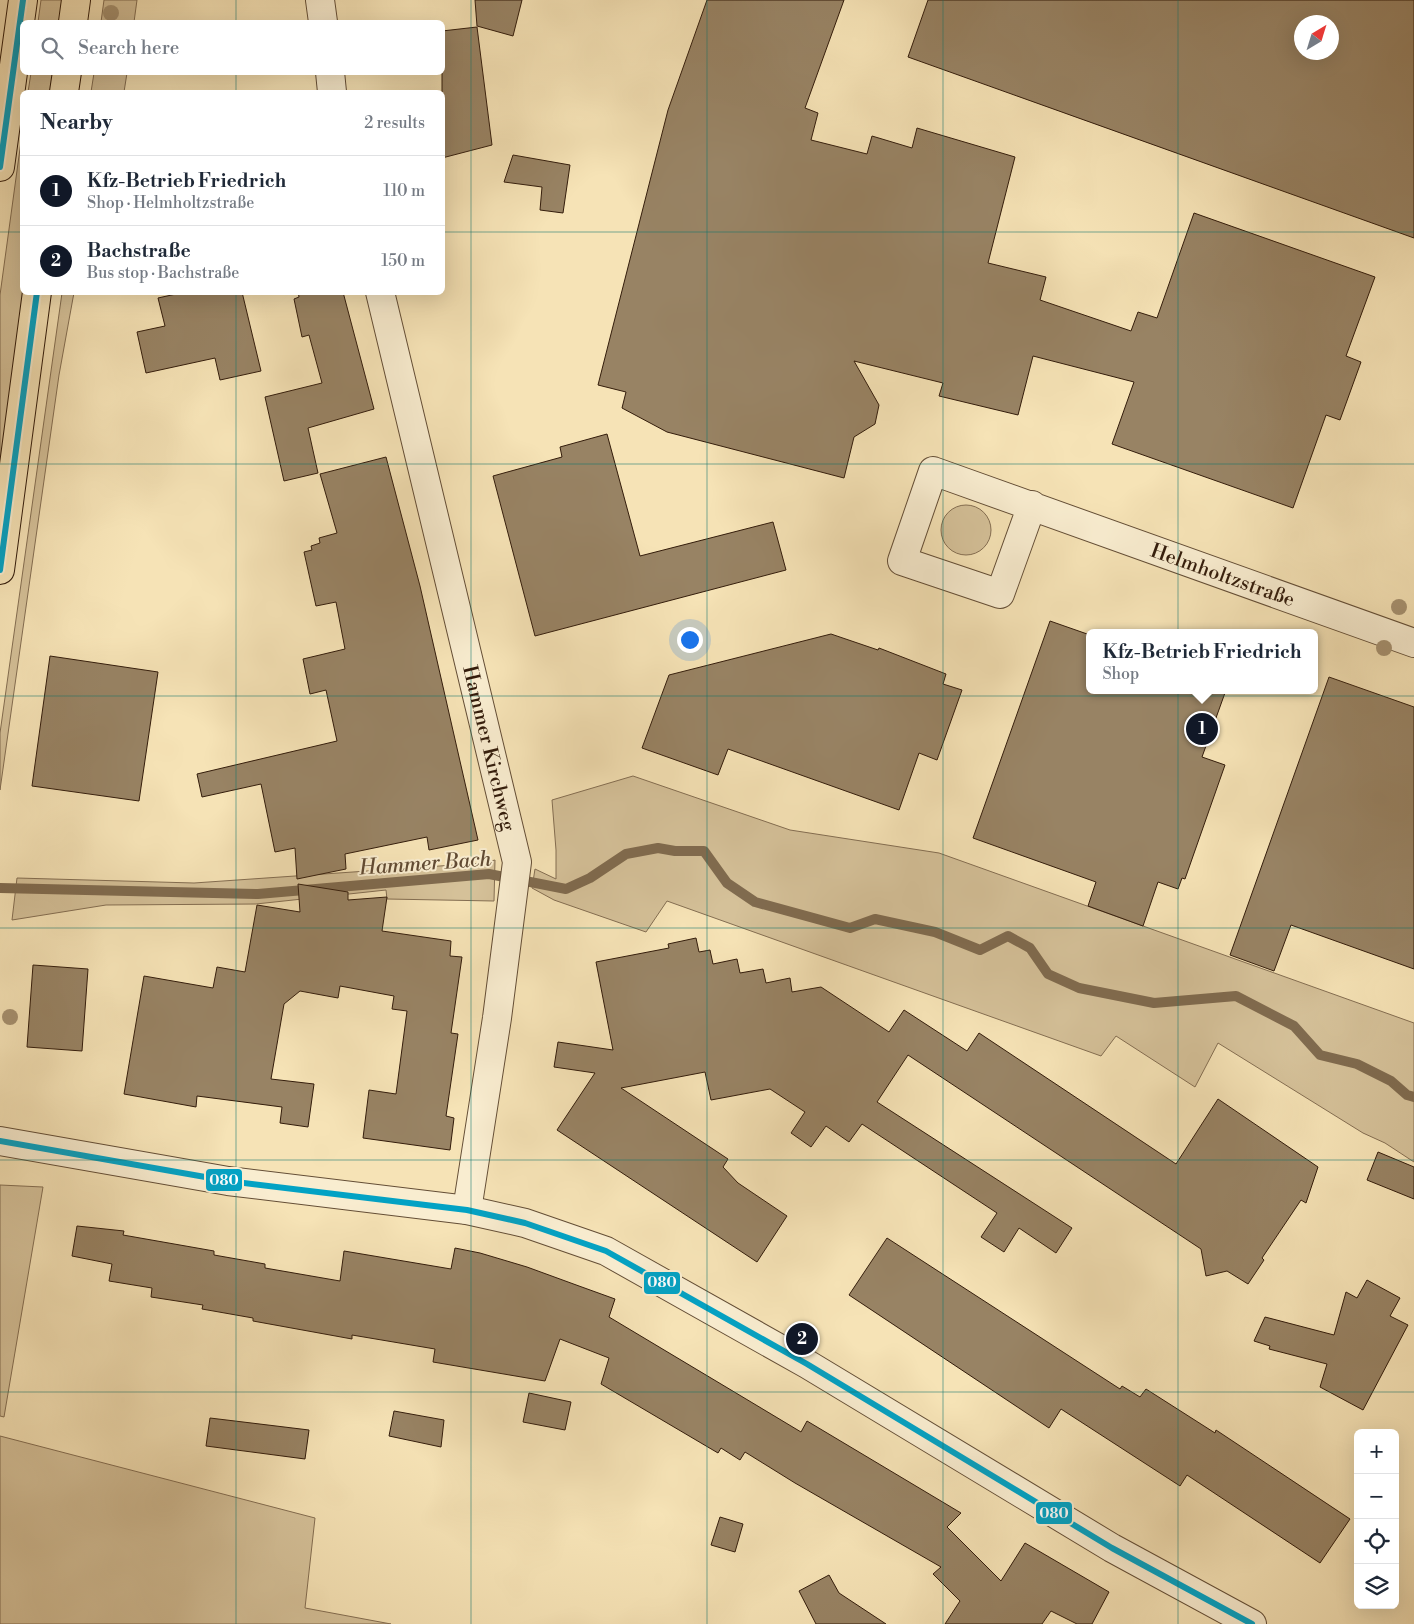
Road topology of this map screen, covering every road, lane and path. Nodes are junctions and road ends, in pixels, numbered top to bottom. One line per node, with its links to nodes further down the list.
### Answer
1 (23, 0): 4 (main road)
2 (76, 0): 5 (main road)
3 (320, 0): 6 (street)
4 (20, 20)
5 (73, 20)
6 (323, 20)
7 (20, 22): 12 (main road)
8 (67, 75): 10 (main road)
9 (330, 75): 11 (street)
10 (64, 90)
11 (332, 90)
12 (0, 167)
13 (37, 295): 16 (main road)
14 (381, 295): 19 (street, Hammer Kirchweg)
15 (1032, 504): 15 (street, Helmholtzstraße); 17 (street, Helmholtzstraße)
16 (0, 570)
17 (1414, 643)
18 (0, 1141): 19 (street)
19 (467, 1210): 20 (street)
20 (1252, 1624)

